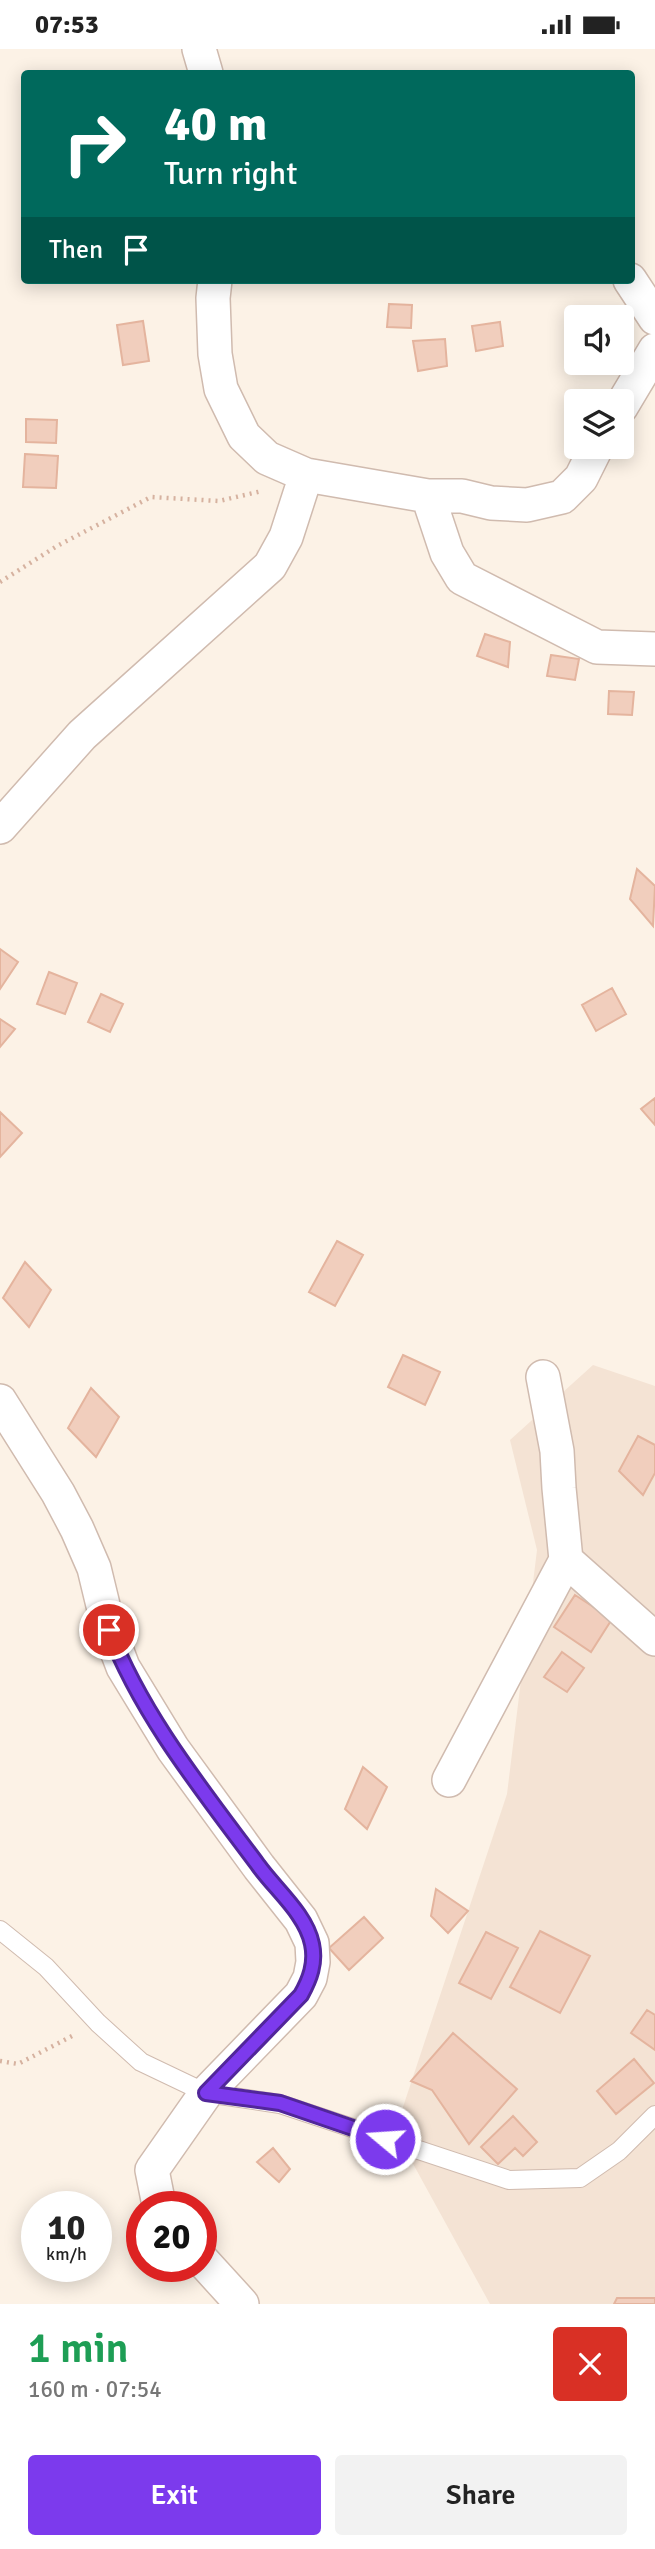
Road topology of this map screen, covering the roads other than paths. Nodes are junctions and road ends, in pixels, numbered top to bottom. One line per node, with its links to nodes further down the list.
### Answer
1 (199, 49): 2 (street)
2 (205, 70)
3 (215, 284): 9 (street)
4 (633, 284): 5 (street)
5 (655, 318)
6 (655, 350): 7 (street)
7 (632, 389)
8 (590, 459): 10 (street)
9 (306, 475): 10 (street); 12 (street)
10 (428, 496): 11 (street)
11 (655, 649)
12 (0, 827)
13 (544, 1377): 15 (street)
14 (0, 1401): 19 (street)
15 (566, 1560): 16 (street); 17 (street)
16 (651, 1626)
17 (449, 1780)
18 (0, 1930): 19 (lane)
19 (206, 2093): 20 (lane); 21 (street)
20 (655, 2115)
21 (156, 2191)
22 (217, 2277): 23 (street)
23 (242, 2304)

